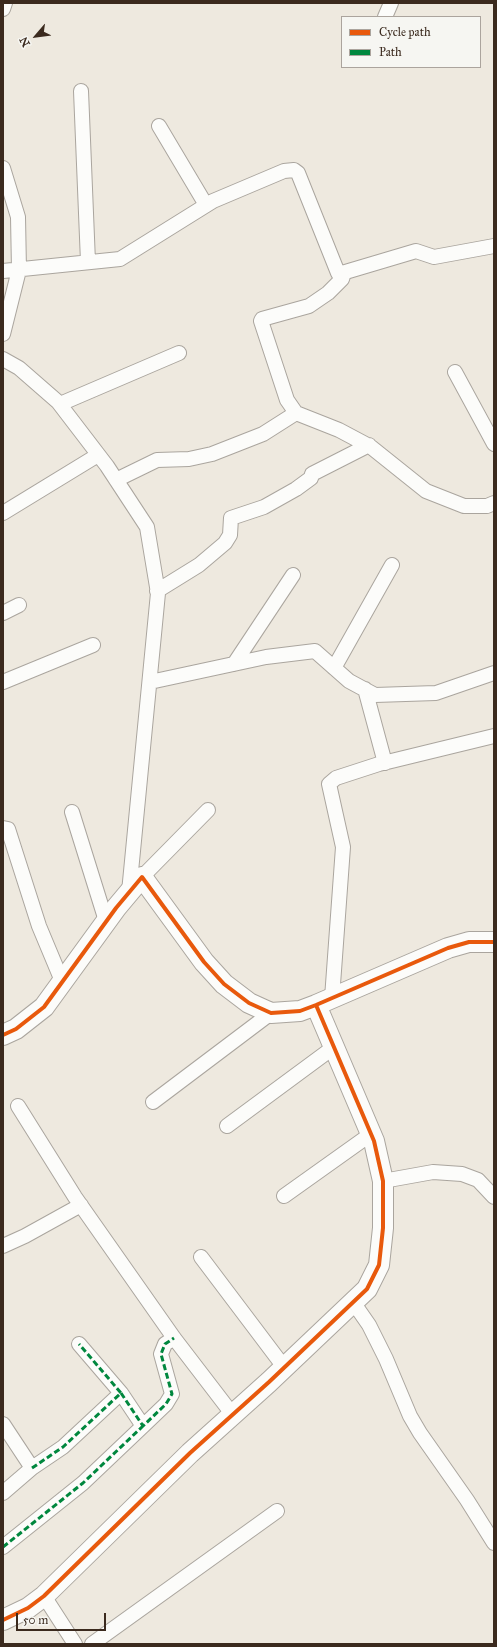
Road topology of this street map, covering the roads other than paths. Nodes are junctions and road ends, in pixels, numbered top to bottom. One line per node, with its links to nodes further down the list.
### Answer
1 (5, 3): 3 (street)
2 (391, 3): 4 (street)
3 (3, 9)
4 (385, 16)
5 (81, 91): 10 (street)
6 (159, 126): 8 (street)
7 (3, 168): 11 (street)
8 (206, 205): 10 (street); 13 (street)
9 (494, 246): 13 (street)
10 (88, 262): 11 (street)
11 (19, 270): 12 (street); 14 (street)
12 (3, 271)
13 (344, 273): 19 (street)
14 (3, 334)
15 (179, 353): 18 (street)
16 (3, 359): 18 (street)
17 (455, 372): 20 (street)
18 (60, 404): 22 (street)
19 (296, 413): 21 (street); 23 (street)
20 (494, 444)
21 (369, 445): 24 (street); 28 (street)
22 (98, 455): 23 (street); 25 (street)
23 (116, 480): 28 (street)
24 (494, 503)
25 (3, 513)
26 (392, 565): 33 (street)
27 (293, 575): 32 (street)
28 (157, 591): 36 (street)
29 (19, 606): 30 (street)
30 (3, 612)
31 (93, 646): 35 (street)
32 (234, 664): 33 (street); 36 (street)
33 (334, 668): 37 (street)
34 (494, 673): 37 (street)
35 (3, 682)
36 (150, 682): 44 (street)
37 (365, 690): 39 (street)
38 (494, 736): 39 (street)
39 (385, 763): 48 (street)
40 (208, 810): 43 (street)
41 (72, 812): 45 (street)
42 (3, 828): 47 (street)
43 (142, 877): 44 (street); 49 (street)
44 (129, 892): 45 (street)
45 (106, 921): 47 (street)
46 (494, 942): 48 (street)
47 (62, 981): 50 (street)
48 (324, 1002): 49 (street); 51 (street)
49 (271, 1013): 52 (street)
50 (3, 1035)
51 (334, 1047): 54 (street); 55 (street)
52 (153, 1102)
53 (18, 1106): 59 (street)
54 (227, 1126)
55 (371, 1134): 56 (street); 57 (street)
56 (383, 1181): 58 (street); 62 (street)
57 (284, 1196)
58 (494, 1197)
59 (81, 1205): 60 (street); 63 (street)
60 (3, 1246)
61 (201, 1257): 65 (street)
62 (353, 1302): 65 (street); 73 (street)
63 (174, 1338): 67 (street); 69 (street)
64 (79, 1344): 66 (street)
65 (284, 1368): 67 (street)
66 (121, 1393): 69 (street); 70 (street)
67 (233, 1415): 75 (street)
68 (3, 1424): 70 (street)
69 (143, 1426): 74 (street)
70 (32, 1468): 71 (street)
71 (3, 1493)
72 (277, 1511): 78 (street)
73 (494, 1543)
74 (3, 1547)
75 (44, 1596): 76 (street); 77 (street)
76 (3, 1619)
77 (75, 1644)
78 (92, 1644)

